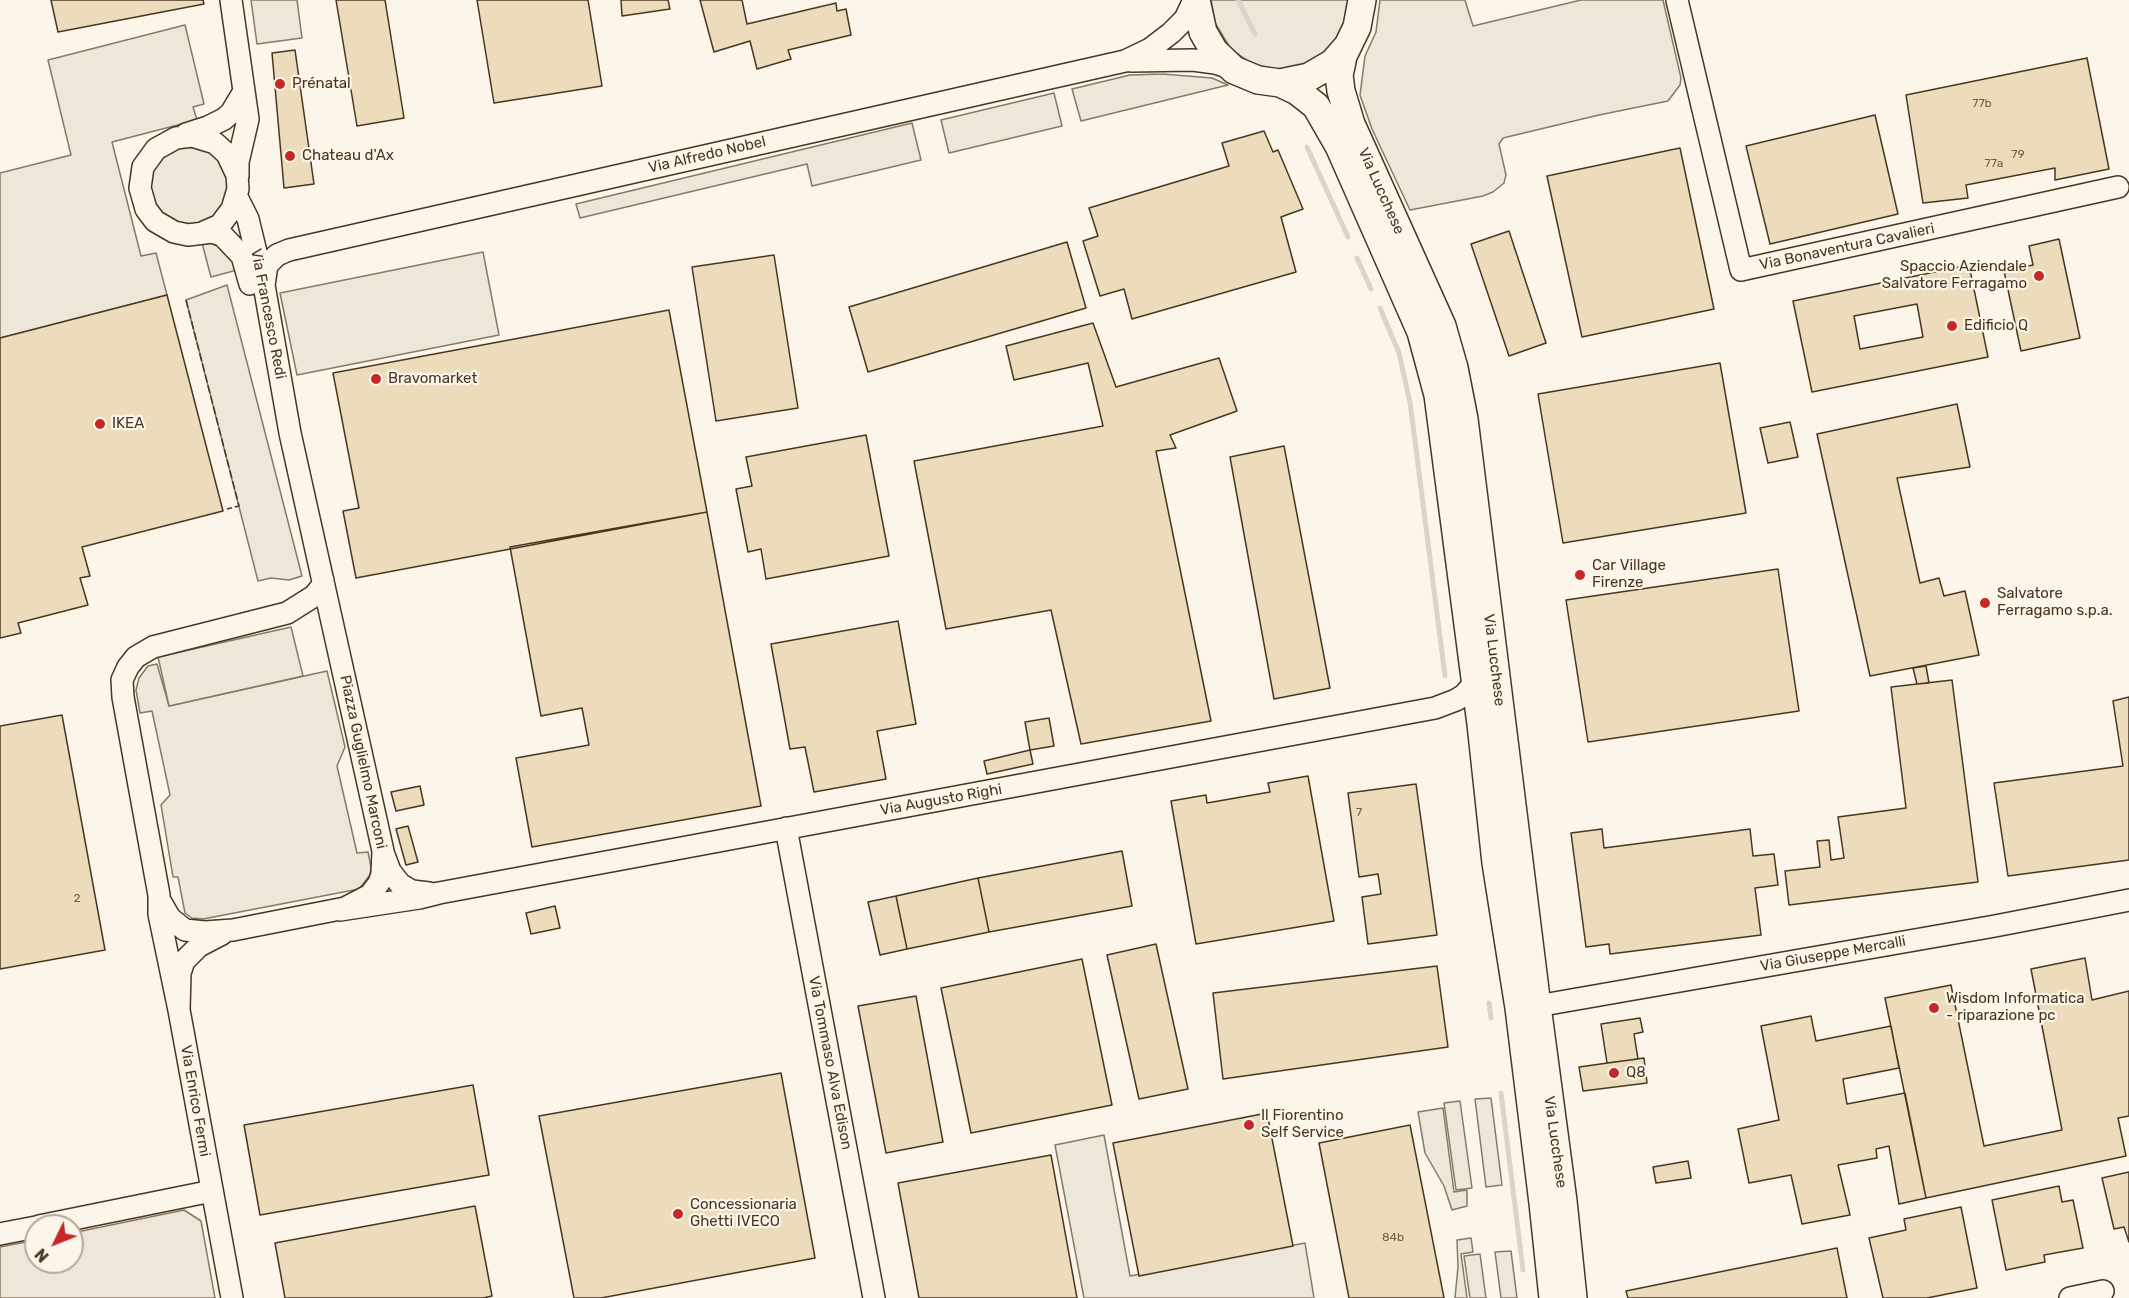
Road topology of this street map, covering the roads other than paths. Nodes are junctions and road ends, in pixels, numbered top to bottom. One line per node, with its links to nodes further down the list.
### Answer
1 (231, 0): 9 (street)
2 (1195, 0): 6 (street, Via Alfredo Nobel); 7 (main road, Via Lucchese)
3 (1362, 0): 5 (main road, Via Lucchese)
4 (1677, 0): 12 (street, Via Bonaventura Cavalieri)
5 (1349, 44): 8 (main road, Via Lucchese); 31 (main road, Via Lucchese)
6 (1125, 61): 7 (street, Via Alfredo Nobel); 15 (street, Via Alfredo Nobel)
7 (1234, 70): 8 (main road, Via Lucchese)
8 (1280, 83): 21 (main road, Via Lucchese)
9 (243, 93): 10 (street, Via Francesco Redi); 11 (street)
10 (173, 139): 11 (street, Via Francesco Redi); 14 (street, Via Francesco Redi)
11 (237, 187): 13 (street, Via Francesco Redi); 14 (street)
12 (2118, 188)
13 (248, 219): 15 (street); 16 (street, Via Francesco Redi)
14 (204, 232): 17 (street, Via Francesco Redi)
15 (289, 249): 16 (street, Via Alfredo Nobel)
16 (264, 285): 17 (street, Via Francesco Redi)
17 (290, 433): 18 (street, Via Francesco Redi)
18 (323, 580): 19 (street, Piazza Guglielmo Marconi); 20 (street, Piazza Guglielmo Marconi)
19 (281, 615): 20 (street, Piazza Guglielmo Marconi); 27 (street, Piazza Guglielmo Marconi)
20 (338, 647): 25 (street, Piazza Guglielmo Marconi)
21 (1476, 681): 22 (street, Via Augusto Righi); 23 (main road, Via Lucchese)
22 (1443, 707): 23 (street, Via Augusto Righi); 24 (street, Via Augusto Righi)
23 (1481, 724): 40 (main road, Via Lucchese)
24 (786, 828): 26 (street, Via Augusto Righi); 39 (street, Via Tommaso Alva Edison)
25 (383, 851): 26 (street, Via Augusto Righi); 29 (street, Piazza Guglielmo Marconi)
26 (439, 893): 29 (street, Via Augusto Righi)
27 (159, 899): 30 (street, Piazza Guglielmo Marconi); 32 (street, Piazza Guglielmo Marconi)
28 (2129, 900): 31 (street, Via Giuseppe Mercalli)
29 (340, 910): 30 (street, Piazza Guglielmo Marconi)
30 (233, 930): 32 (street, Via Enrico Fermi)
31 (1537, 1006): 41 (main road, Via Lucchese)
32 (179, 1010): 33 (street, Via Enrico Fermi)
33 (212, 1191): 34 (street); 38 (street, Via Enrico Fermi)
34 (84, 1217)
35 (24, 1229): 36 (street)
36 (0, 1234)
37 (2103, 1291): 42 (street)
38 (232, 1298)
39 (874, 1298)
40 (1553, 1298)
41 (1573, 1298)
42 (2070, 1298)

